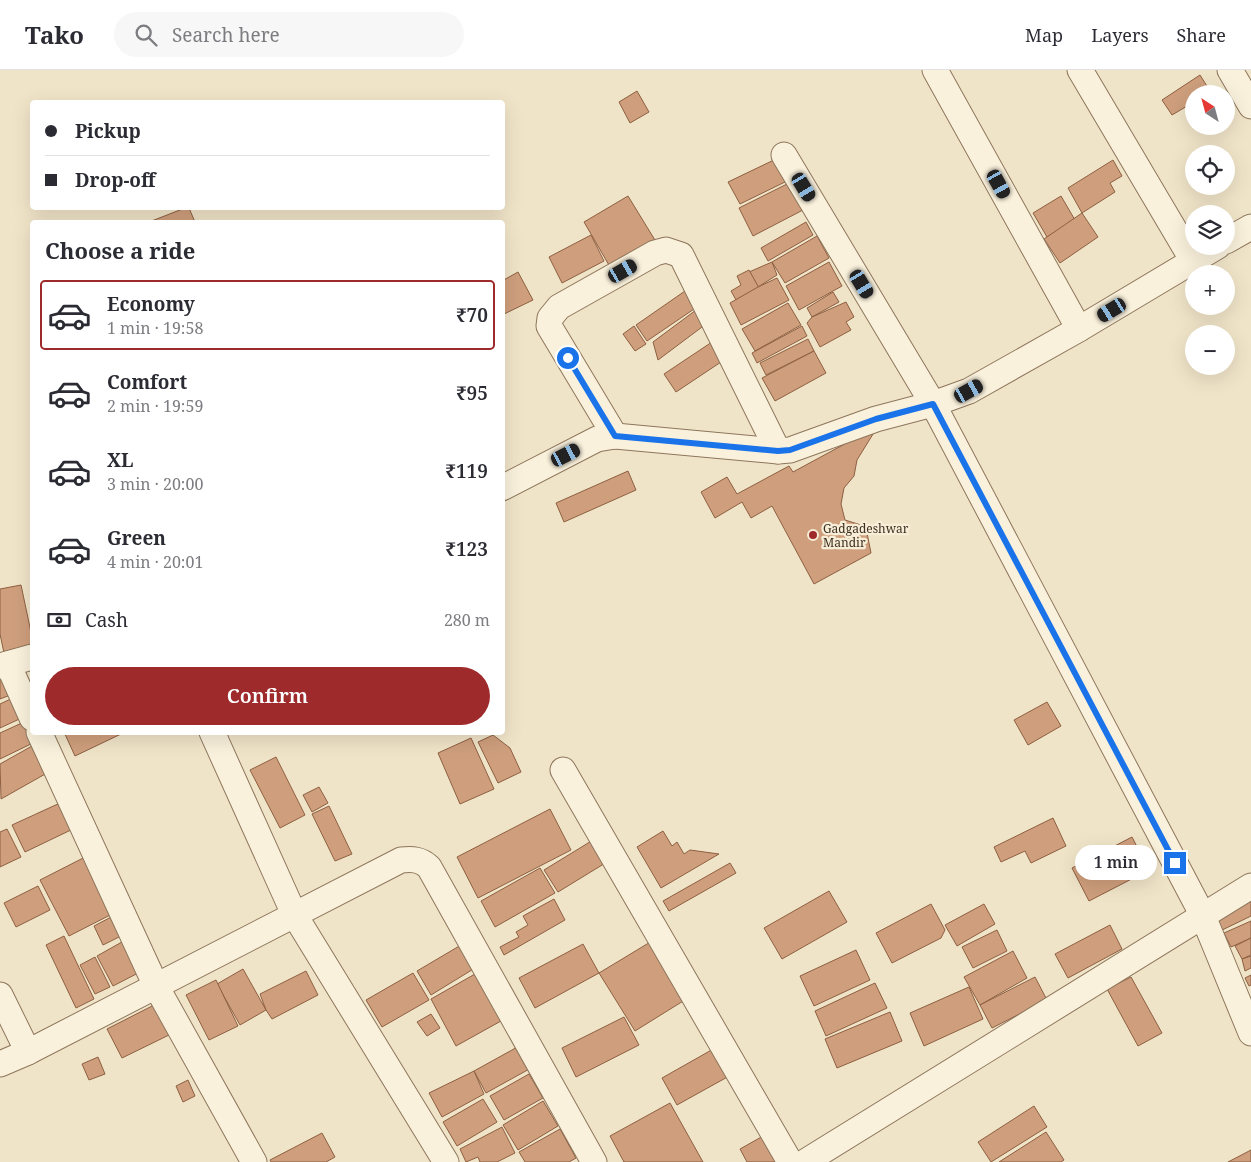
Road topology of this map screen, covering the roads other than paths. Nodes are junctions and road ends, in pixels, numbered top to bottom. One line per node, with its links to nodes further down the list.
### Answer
1 (935, 70): 10 (street)
2 (1080, 70): 9 (street)
3 (1230, 70): 4 (street)
4 (1251, 106)
5 (784, 154): 11 (street)
6 (1251, 227): 7 (street)
7 (1235, 237)
8 (1204, 255): 9 (street)
9 (1194, 261): 10 (street)
10 (1079, 330): 11 (street)
11 (933, 404): 13 (street); 23 (street)
12 (615, 436): 13 (street); 13 (street); 14 (street)
13 (778, 451)
14 (505, 486)
15 (30, 658): 16 (street)
16 (4, 665): 17 (street)
17 (30, 714)
18 (40, 735): 24 (street)
19 (213, 735): 22 (street)
20 (563, 770): 32 (street)
21 (1251, 886): 23 (street)
22 (294, 914): 24 (street); 30 (street); 31 (street)
23 (1203, 916): 26 (street); 33 (street)
24 (156, 986): 27 (street); 29 (street)
25 (0, 995): 27 (street)
26 (1251, 1033)
27 (28, 1052): 28 (street)
28 (0, 1064)
29 (254, 1162)
30 (446, 1162)
31 (594, 1162)
32 (790, 1162)
33 (805, 1162)

